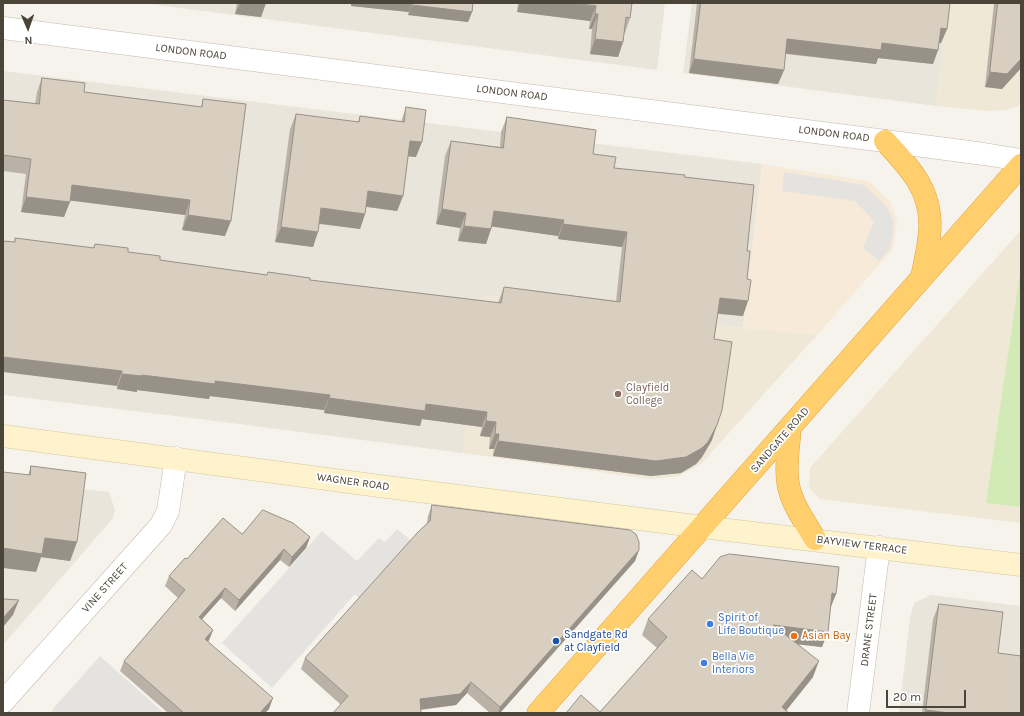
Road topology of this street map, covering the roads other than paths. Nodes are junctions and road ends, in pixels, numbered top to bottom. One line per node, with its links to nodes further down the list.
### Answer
1 (3, 28): 2 (street, LONDON ROAD)
2 (886, 141): 3 (street, LONDON ROAD); 5 (highway)
3 (1021, 160)
4 (1021, 165): 5 (highway, SANDGATE ROAD)
5 (922, 277): 6 (highway, SANDGATE ROAD)
6 (790, 428): 9 (highway, SANDGATE ROAD); 10 (highway)
7 (3, 436): 8 (street, WAGNER ROAD)
8 (176, 458): 9 (street, WAGNER ROAD); 13 (street, VINE STREET)
9 (703, 527): 10 (street, BAYVIEW TERRACE); 14 (highway, SANDGATE ROAD)
10 (814, 539): 11 (street, BAYVIEW TERRACE)
11 (879, 547): 12 (street, BAYVIEW TERRACE); 15 (street, DRANE STREET)
12 (1021, 564)
13 (3, 702)
14 (538, 713)
15 (858, 713)

